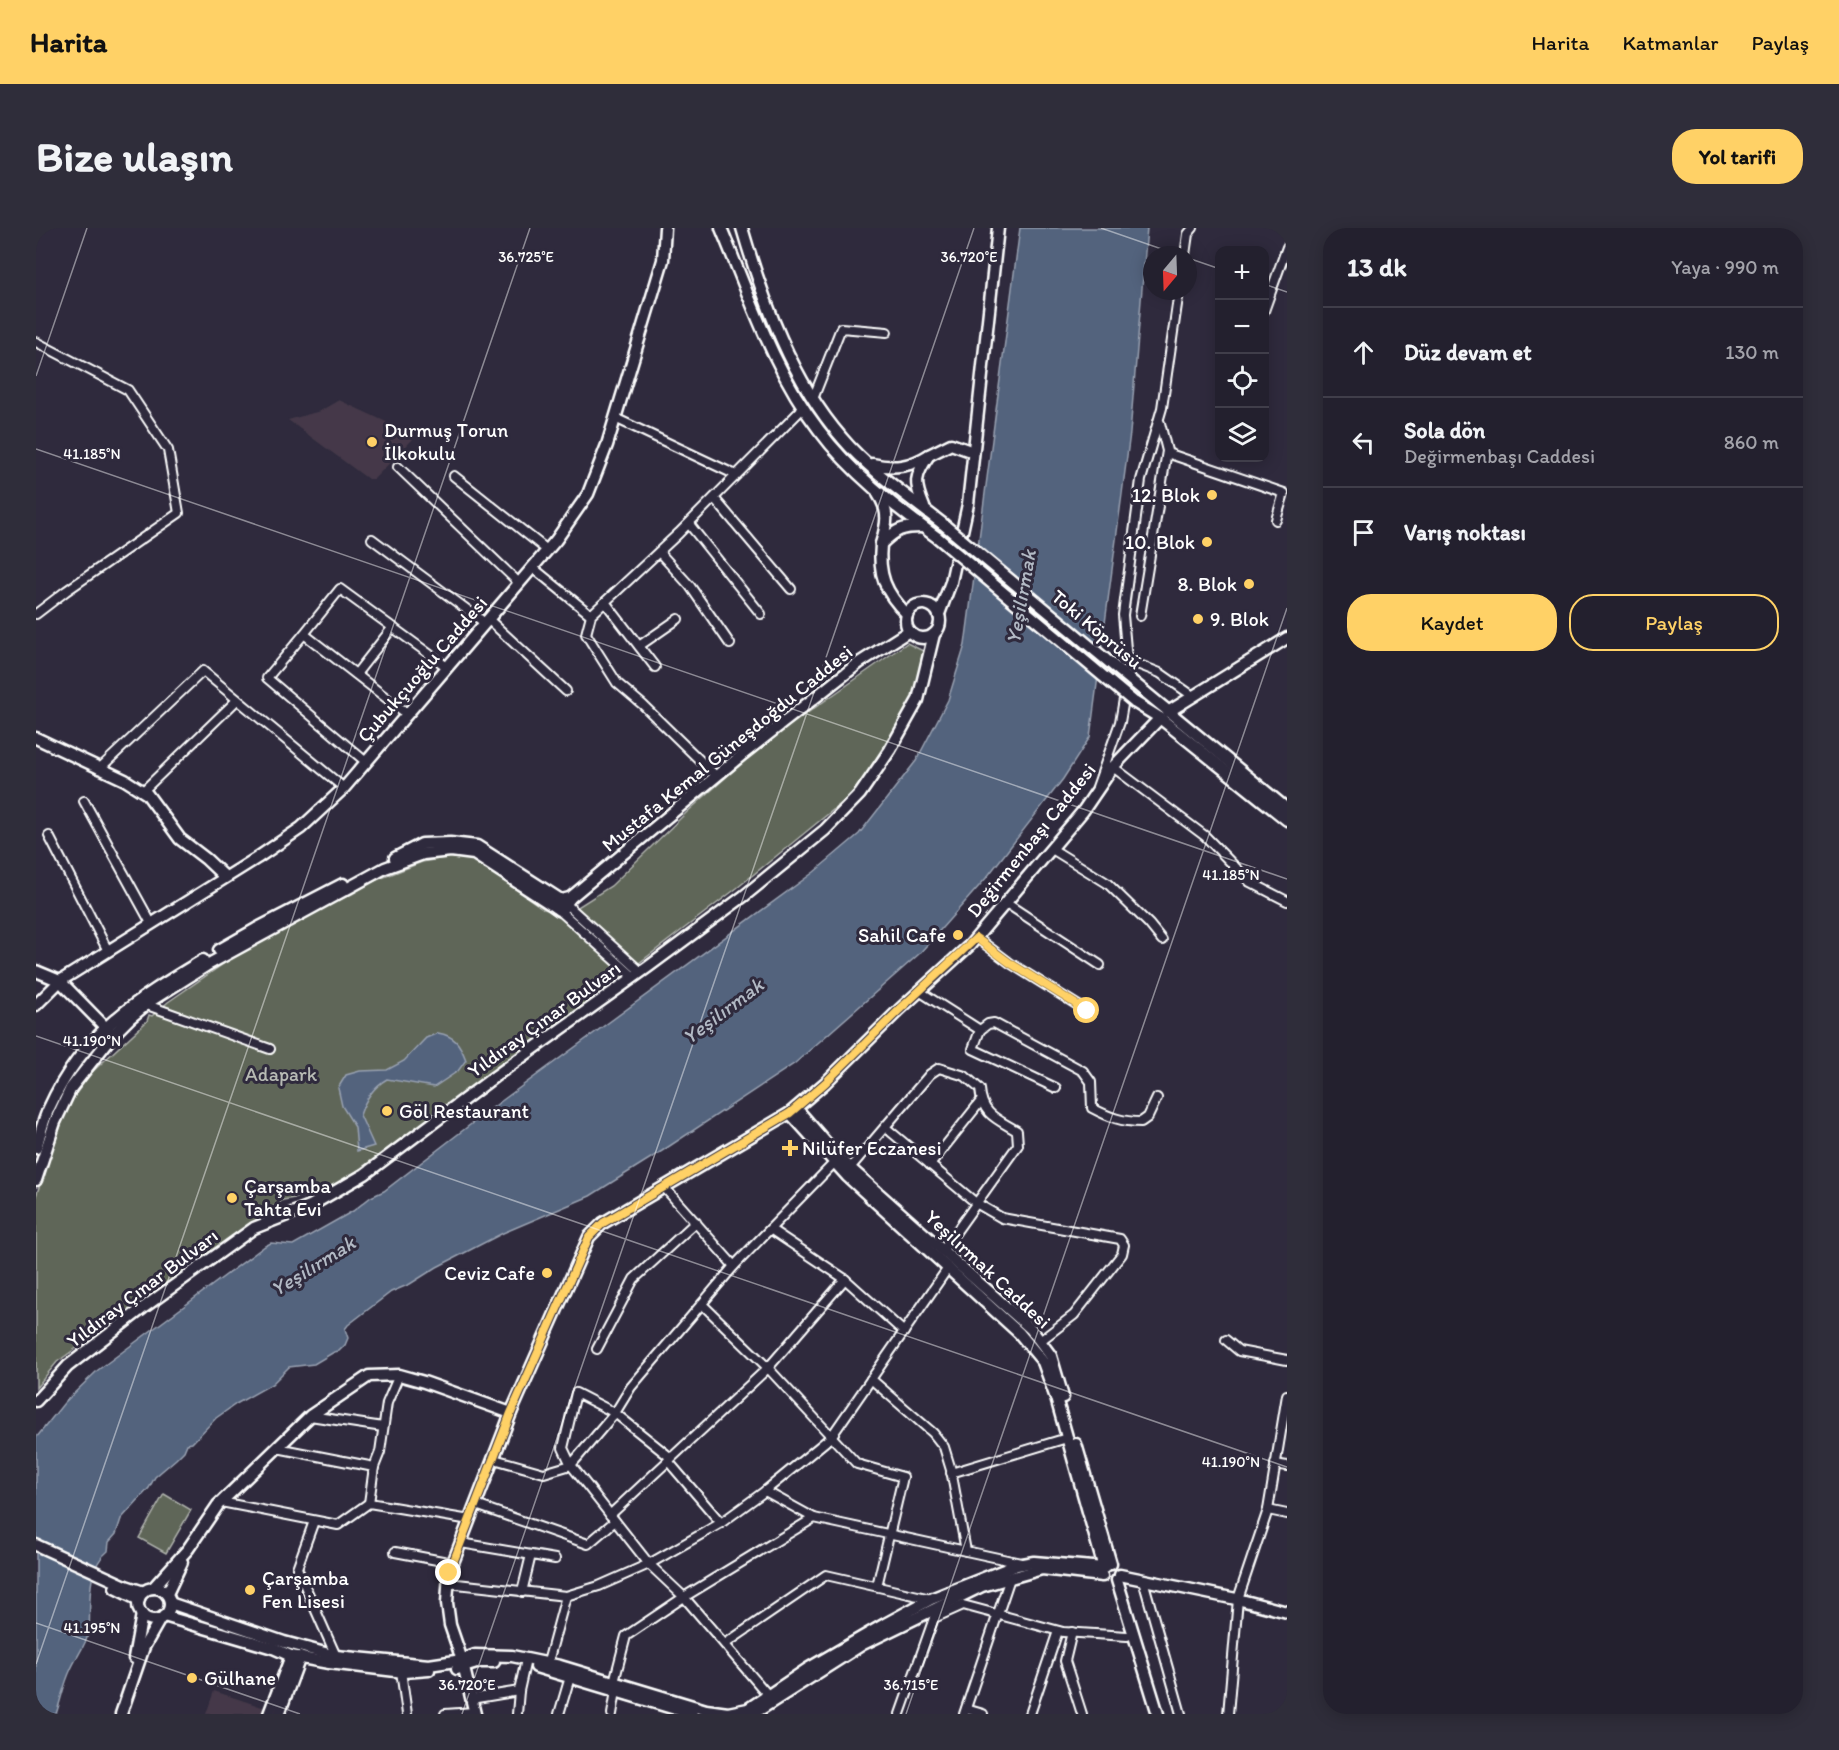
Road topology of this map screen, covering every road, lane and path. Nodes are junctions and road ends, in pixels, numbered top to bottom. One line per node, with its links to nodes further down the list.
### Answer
1 (665, 228): 14 (main road, Çubukçuoğlu Caddesi)
2 (721, 228): 13 (main road)
3 (742, 228): 12 (main road, Toki Köprüsü)
4 (998, 228): 16 (main road)
5 (1190, 230): 6 (street)
6 (1187, 246)
7 (1287, 247): 9 (street)
8 (1178, 300): 15 (street)
9 (1268, 300)
10 (887, 332): 12 (street)
11 (36, 342): 37 (street)
12 (813, 399): 19 (main road, Toki Köprüsü)
13 (803, 408): 21 (street); 23 (main road)
14 (615, 418): 21 (street); 31 (main road, Çubukçuoğlu Caddesi)
15 (1160, 422): 17 (street); 52 (street)
16 (973, 452): 18 (main road); 40 (main road)
17 (1167, 453): 26 (street); 42 (street)
18 (929, 455): 19 (main road); 25 (main road)
19 (868, 463): 25 (main road, Toki Köprüsü)
20 (398, 467): 34 (street)
21 (736, 475): 24 (street)
22 (454, 476): 31 (street)
23 (873, 486): 28 (main road); 30 (main road)
24 (714, 498): 27 (street); 35 (street)
25 (925, 510): 60 (main road, Toki Köprüsü, bridge)
26 (1276, 520)
27 (689, 524): 32 (street); 38 (street)
28 (922, 527): 30 (main road); 60 (main road, bridge)
29 (372, 539): 44 (street)
30 (881, 544): 39 (main road)
31 (547, 550): 33 (main road, Çubukçuoğlu Caddesi)
32 (659, 552): 36 (street); 50 (street)
33 (532, 567): 34 (main road, Çubukçuoğlu Caddesi); 41 (street)
34 (519, 583): 44 (main road, Çubukçuoğlu Caddesi)
35 (791, 589)
36 (605, 602): 41 (street); 51 (street)
37 (36, 614)
38 (761, 614)
39 (907, 614): 40 (main road); 46 (main road)
40 (939, 614): 48 (main road)
41 (591, 615): 65 (street)
42 (1140, 616)
43 (678, 619): 51 (street)
44 (487, 621): 53 (main road, Çubukçuoğlu Caddesi); 56 (street)
45 (393, 627): 47 (street); 53 (street); 55 (street)
46 (909, 631): 48 (main road); 65 (main road, Mustafa Kemal Güneşdoğdu Caddesi)
47 (304, 634): 55 (street); 62 (street)
48 (934, 634): 85 (main road, Yıldıray Çınar Bulvarı)
49 (1287, 638): 57 (main road, Değirmenbaşı Caddesi)
50 (729, 644)
51 (639, 646): 54 (street)
52 (1126, 660): 57 (street); 68 (street)
53 (447, 667): 59 (main road, Çubukçuoğlu Caddesi)
54 (655, 667)
55 (356, 674): 59 (street)
56 (566, 691)
57 (1193, 696): 60 (main road, Değirmenbaşı Caddesi)
58 (237, 700): 64 (street); 66 (street); 67 (street)
59 (407, 714): 62 (main road, Çubukçuoğlu Caddesi)
60 (1164, 715): 63 (main road, Değirmenbaşı Caddesi); 70 (main road); 71 (main road)
61 (36, 738): 64 (main road)
62 (366, 762): 66 (main road, Çubukçuoğlu Caddesi)
63 (1113, 767): 68 (main road, Değirmenbaşı Caddesi); 75 (street)
64 (99, 769): 67 (main road)
65 (716, 776): 77 (main road, Mustafa Kemal Güneşdoğdu Caddesi)
66 (344, 788): 74 (main road, Çubukçuoğlu Caddesi)
67 (143, 791): 74 (main road)
68 (1094, 797): 73 (main road, Değirmenbaşı Caddesi)
69 (84, 801): 78 (street)
70 (1287, 809)
71 (1287, 820)
72 (49, 836): 82 (street)
73 (1052, 849): 76 (main road, Değirmenbaşı Caddesi); 81 (street)
74 (225, 877): 78 (main road, Çubukçuoğlu Caddesi)
75 (1287, 901)
76 (1006, 903): 80 (main road, Değirmenbaşı Caddesi); 83 (street)
77 (562, 904): 79 (main road); 85 (street)
78 (151, 923): 82 (main road, Çubukçuoğlu Caddesi)
79 (254, 935): 89 (main road); 92 (main road)
80 (976, 938): 87 (main road, Değirmenbaşı Caddesi); 90 (street)
81 (1162, 940)
82 (108, 951): 86 (main road, Çubukçuoğlu Caddesi)
83 (1100, 965)
84 (36, 971): 86 (main road)
85 (637, 974): 122 (main road, Yıldıray Çınar Bulvarı)
86 (60, 981): 88 (main road, Çubukçuoğlu Caddesi); 92 (main road)
87 (919, 991): 91 (street); 97 (main road, Değirmenbaşı Caddesi)
88 (36, 1005)
89 (147, 1005): 92 (main road); 93 (street)
90 (1087, 1011)
91 (980, 1030): 94 (street); 95 (street)
92 (109, 1031): 99 (main road); 103 (main road)
93 (270, 1049)
94 (1056, 1088)
95 (1157, 1098)
96 (981, 1101): 98 (street); 101 (street); 105 (street)
97 (793, 1111): 100 (main road, Yeşilırmak Caddesi); 102 (main road, Yeşilırmak Caddesi); 104 (main road, Değirmenbaşı Caddesi)
98 (885, 1126): 101 (street); 102 (street)
99 (36, 1148)
100 (835, 1162): 107 (street); 110 (main road, Yeşilırmak Caddesi)
101 (930, 1165): 105 (street)
102 (850, 1167): 108 (main road, Yeşilırmak Caddesi)
103 (36, 1180)
104 (664, 1187): 106 (street); 123 (main road, Değirmenbaşı Caddesi)
105 (976, 1203): 108 (street); 115 (street)
106 (696, 1222): 109 (street); 116 (street)
107 (770, 1229): 109 (street); 111 (street)
108 (943, 1250): 115 (main road, Yeşilırmak Caddesi)
109 (734, 1266): 112 (street)
110 (948, 1268): 113 (street); 128 (main road, Yeşilırmak Caddesi)
111 (845, 1279): 113 (street); 118 (street)
112 (702, 1304): 118 (street); 124 (street)
113 (904, 1332): 120 (street)
114 (1226, 1340): 117 (street)
115 (1040, 1341): 161 (main road, Yeşilırmak Caddesi)
116 (597, 1349)
117 (1287, 1360)
118 (768, 1368): 127 (street); 132 (street)
119 (399, 1376): 123 (main road); 125 (main road); 126 (street)
120 (871, 1379): 127 (street); 137 (street)
121 (1287, 1395): 129 (street)
122 (36, 1401)
123 (511, 1413): 131 (main road, Değirmenbaşı Caddesi)
124 (615, 1413): 132 (street); 134 (street); 134 (street)
125 (310, 1416): 126 (street); 130 (main road)
126 (383, 1427): 136 (street)
127 (831, 1437): 138 (street); 149 (street)
128 (1067, 1438): 137 (street); 161 (main road, Yeşilırmak Caddesi)
129 (1283, 1441): 133 (street)
130 (278, 1448): 136 (street); 139 (main road)
131 (494, 1459): 134 (street); 141 (main road, Değirmenbaşı Caddesi)
132 (670, 1460): 144 (street); 148 (street)
133 (1275, 1464): 135 (street); 142 (street)
134 (571, 1466): 144 (street)
135 (1287, 1466)
136 (374, 1467): 140 (street)
137 (951, 1473): 154 (street)
138 (765, 1491): 145 (street); 148 (street)
139 (221, 1502): 147 (street); 152 (main road)
140 (369, 1503): 146 (street); 147 (street)
141 (476, 1505): 144 (street); 146 (main road, Değirmenbaşı Caddesi)
142 (1268, 1510): 143 (street); 173 (street)
143 (1287, 1514)
144 (613, 1518): 159 (street)
145 (814, 1518): 149 (street); 170 (street)
146 (470, 1520): 150 (main road, Değirmenbaşı Caddesi)
147 (314, 1521): 182 (street)
148 (721, 1523): 159 (street)
149 (889, 1534): 154 (street); 165 (street)
150 (461, 1543): 156 (street); 158 (main road, Değirmenbaşı Caddesi)
151 (36, 1545): 166 (main road)
152 (188, 1549): 168 (main road); 171 (main road)
153 (36, 1551): 166 (main road)
154 (966, 1551): 160 (street)
155 (395, 1552): 158 (street)
156 (531, 1555): 157 (street); 167 (street)
157 (555, 1559)
158 (453, 1563): 164 (main road, Değirmenbaşı Caddesi)
159 (649, 1564): 169 (street); 170 (street)
160 (1024, 1564): 161 (main road); 172 (main road)
161 (1111, 1574): 162 (main road); 163 (main road); 180 (main road, Yeşilırmak Caddesi); 211 (main road, Yeşilırmak Caddesi)
162 (1010, 1578): 176 (street); 205 (main road)
163 (1143, 1580): 173 (main road); 212 (street)
164 (448, 1583): 167 (street); 185 (main road, Değirmenbaşı Caddesi)
165 (877, 1586): 172 (street); 181 (street)
166 (124, 1589): 168 (main road)
167 (522, 1592): 169 (street)
168 (145, 1593): 171 (main road); 175 (main road)
169 (566, 1596): 184 (street)
170 (684, 1597): 181 (street); 189 (street)
171 (169, 1599): 177 (main road); 182 (main road)
172 (931, 1599): 191 (main road)
173 (1238, 1599): 174 (main road); 213 (street)
174 (1287, 1612)
175 (142, 1614): 177 (main road); 196 (main road)
176 (998, 1614): 178 (street); 193 (street); 206 (street)
177 (162, 1618): 183 (main road); 196 (main road)
178 (1058, 1630): 179 (street); 208 (street)
179 (1072, 1632): 180 (street); 209 (street)
180 (1127, 1636): 210 (main road, Yeşilırmak Caddesi)
181 (725, 1644): 191 (street)
182 (336, 1656): 185 (main road)
183 (295, 1657): 187 (main road); 197 (main road); 198 (main road)
184 (548, 1662): 185 (main road); 189 (main road)
185 (463, 1664): 186 (main road); 187 (main road); 192 (main road, Değirmenbaşı Caddesi)
186 (525, 1664): 188 (main road); 190 (street)
187 (401, 1671): 199 (street)
188 (570, 1677): 189 (main road); 202 (street)
189 (615, 1686): 191 (main road); 194 (main road); 203 (street)
190 (519, 1692): 192 (street); 201 (street)
191 (768, 1695)
192 (471, 1699): 195 (main road, Değirmenbaşı Caddesi)
193 (965, 1711): 207 (street)
194 (677, 1712): 204 (main road)
195 (474, 1713): 200 (street)
196 (120, 1714)
197 (269, 1714)
198 (279, 1714)
199 (407, 1714)
200 (445, 1714)
201 (517, 1714)
202 (559, 1714)
203 (612, 1714)
204 (692, 1714)
205 (753, 1714)
206 (900, 1714)
207 (983, 1714)
208 (1030, 1714)
209 (1082, 1714)
210 (1150, 1714)
211 (1158, 1714)
212 (1180, 1714)
213 (1228, 1714)

